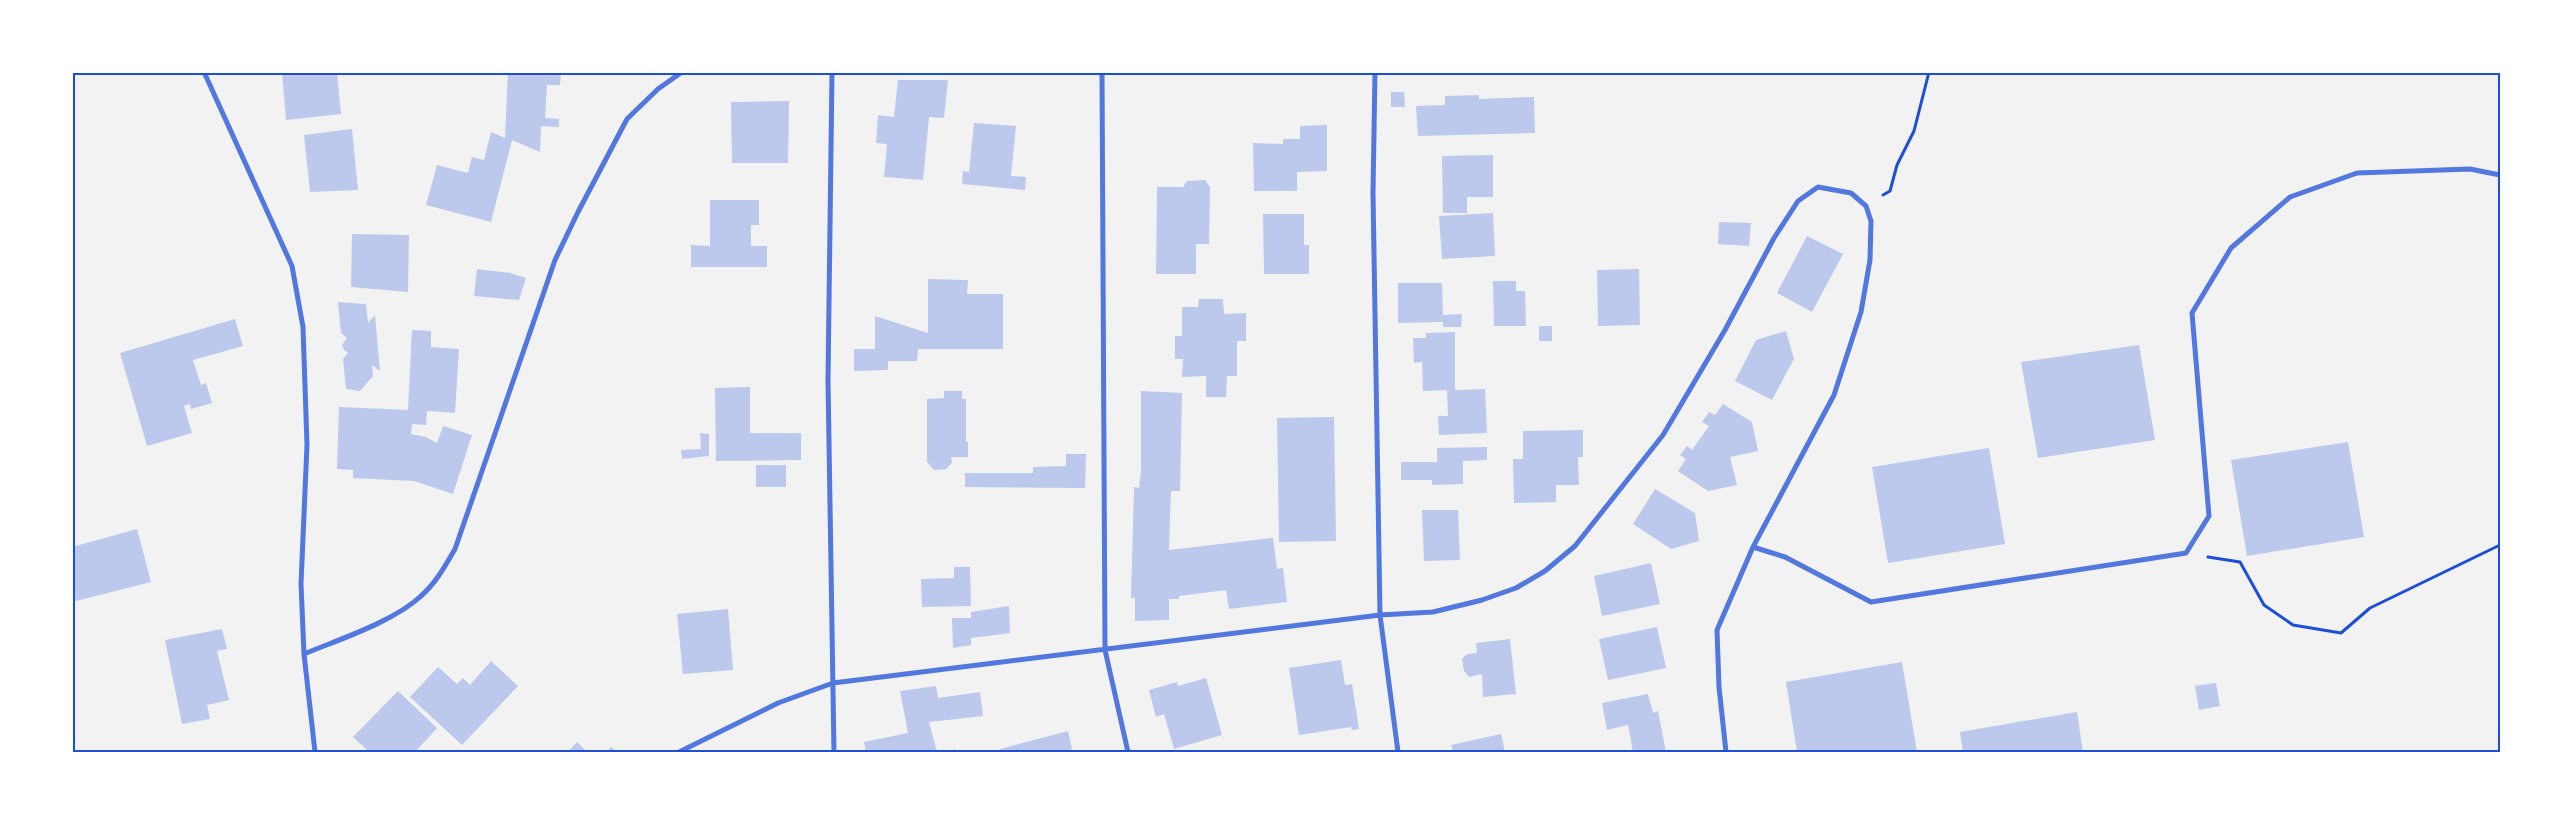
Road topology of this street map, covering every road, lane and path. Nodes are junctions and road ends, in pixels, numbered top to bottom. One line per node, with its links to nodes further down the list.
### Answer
1 (204, 72): 14 (street)
2 (682, 72): 14 (street)
3 (832, 72): 15 (street)
4 (1102, 72): 13 (street)
5 (1375, 72): 12 (street)
6 (1929, 72): 8 (path)
7 (2500, 175): 11 (street)
8 (1866, 206): 10 (street); 12 (street)
9 (2500, 545): 11 (path)
10 (1753, 547): 11 (street); 21 (street)
11 (2186, 553)
12 (1380, 615): 13 (street); 20 (street)
13 (1105, 650): 15 (street); 19 (street)
14 (304, 654): 16 (street)
15 (833, 684): 17 (street); 18 (street)
16 (315, 752)
17 (679, 752)
18 (834, 752)
19 (1128, 752)
20 (1398, 752)
21 (1726, 752)

